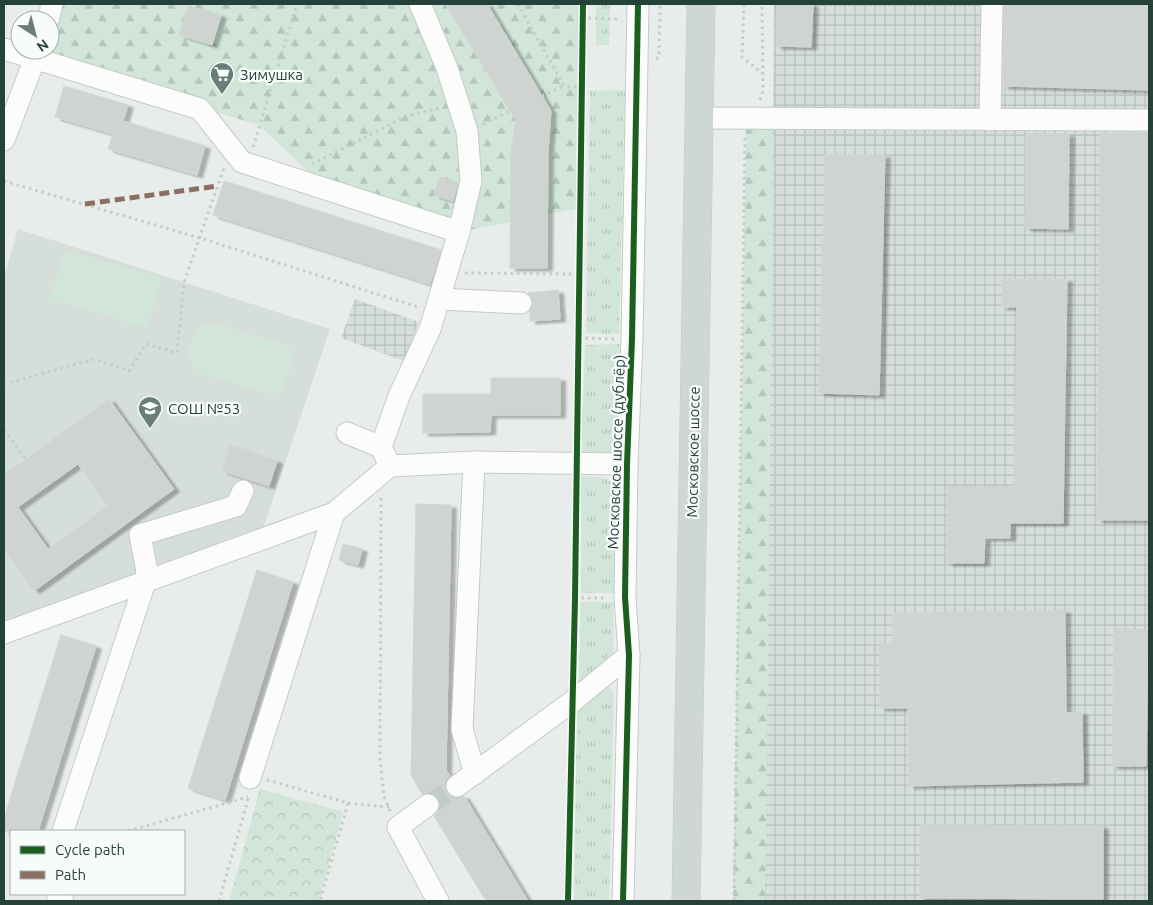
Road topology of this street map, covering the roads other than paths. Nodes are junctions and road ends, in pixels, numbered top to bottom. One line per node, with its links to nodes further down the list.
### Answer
1 (420, 4): 13 (street)
2 (684, 4): 31 (main road, Московское шоссе)
3 (701, 4): 9 (main road, Московское шоссе)
4 (718, 4): 9 (main road, Московское шоссе)
5 (992, 4): 10 (street)
6 (638, 12): 19 (street, Московское шоссе (дублёр))
7 (35, 60): 12 (street)
8 (52, 60): 13 (street)
9 (708, 118): 10 (street); 32 (main road, Московское шоссе); 33 (main road, Московское шоссе)
10 (990, 120): 11 (street)
11 (1149, 120)
12 (4, 140)
13 (459, 232): 15 (street)
14 (520, 303): 15 (street)
15 (438, 306): 17 (street)
16 (347, 433): 17 (street)
17 (381, 447): 20 (street)
18 (474, 462): 19 (street); 20 (street); 25 (street)
19 (627, 464): 25 (street, Московское шоссе (дублёр))
20 (385, 470): 22 (street)
21 (243, 492): 23 (street)
22 (334, 513): 23 (street); 26 (street)
23 (145, 582): 24 (street); 28 (street)
24 (4, 633)
25 (629, 655): 30 (street, Московское шоссе (дублёр))
26 (253, 786)
27 (428, 806): 29 (street)
28 (63, 830)
29 (438, 901)
30 (623, 901)
31 (671, 901)
32 (686, 901)
33 (703, 901)

